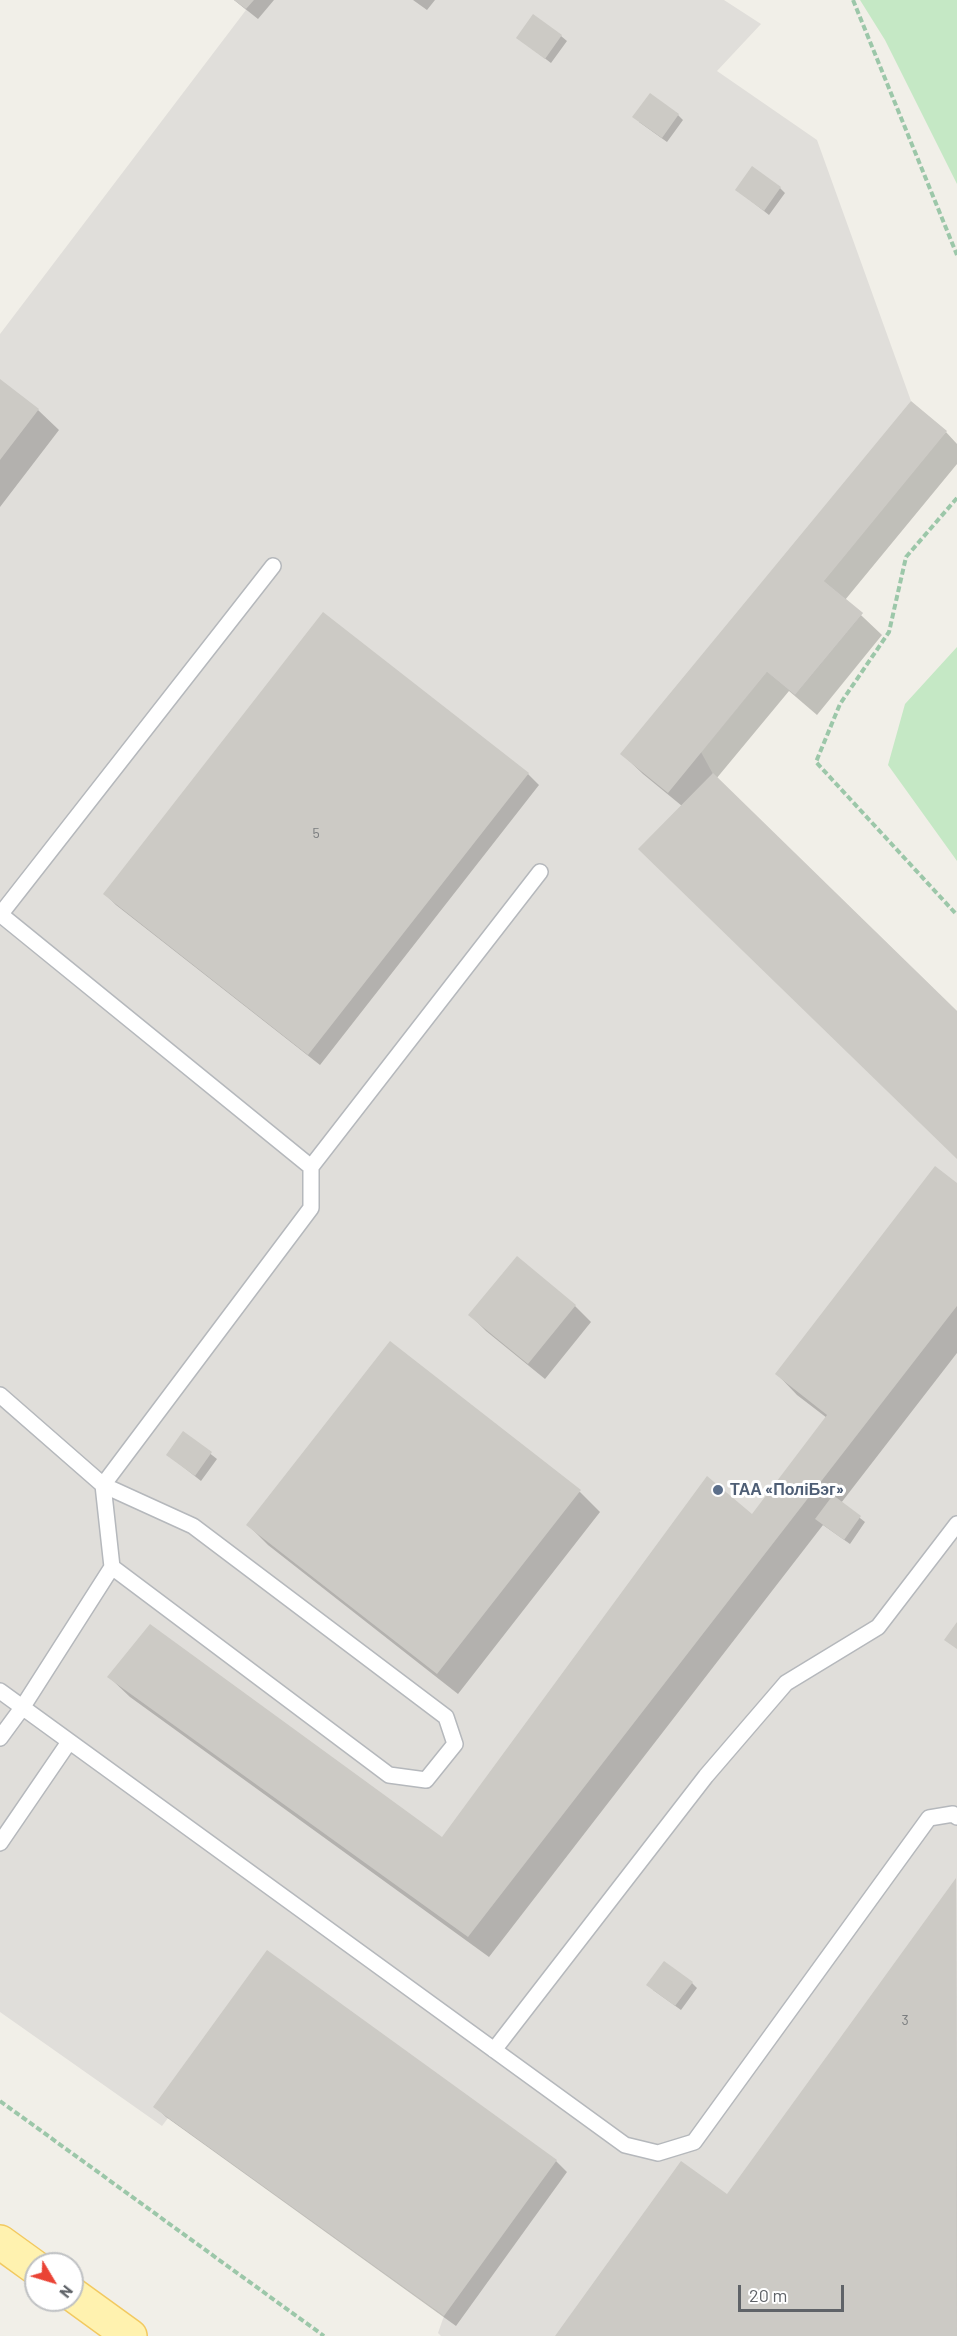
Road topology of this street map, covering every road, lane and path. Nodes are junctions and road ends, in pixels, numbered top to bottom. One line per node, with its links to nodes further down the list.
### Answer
1 (853, 0): 2 (path)
2 (957, 255)
3 (957, 498): 7 (path)
4 (273, 566): 6 (lane)
5 (540, 872): 8 (lane)
6 (0, 914): 8 (lane)
7 (957, 915)
8 (311, 1167): 10 (lane)
9 (0, 1395): 10 (lane)
10 (103, 1485): 12 (lane); 12 (lane)
11 (957, 1524): 19 (lane)
12 (112, 1567): 14 (lane)
13 (0, 1691): 14 (lane)
14 (22, 1708): 15 (lane); 16 (lane)
15 (0, 1738)
16 (69, 1742): 18 (lane); 19 (lane)
17 (957, 1817): 19 (lane)
18 (0, 1843)
19 (494, 2050)
20 (0, 2101): 25 (path)
21 (0, 2242): 22 (main road)
22 (24, 2259)
23 (84, 2303): 24 (main road)
24 (130, 2336)
25 (324, 2336)

